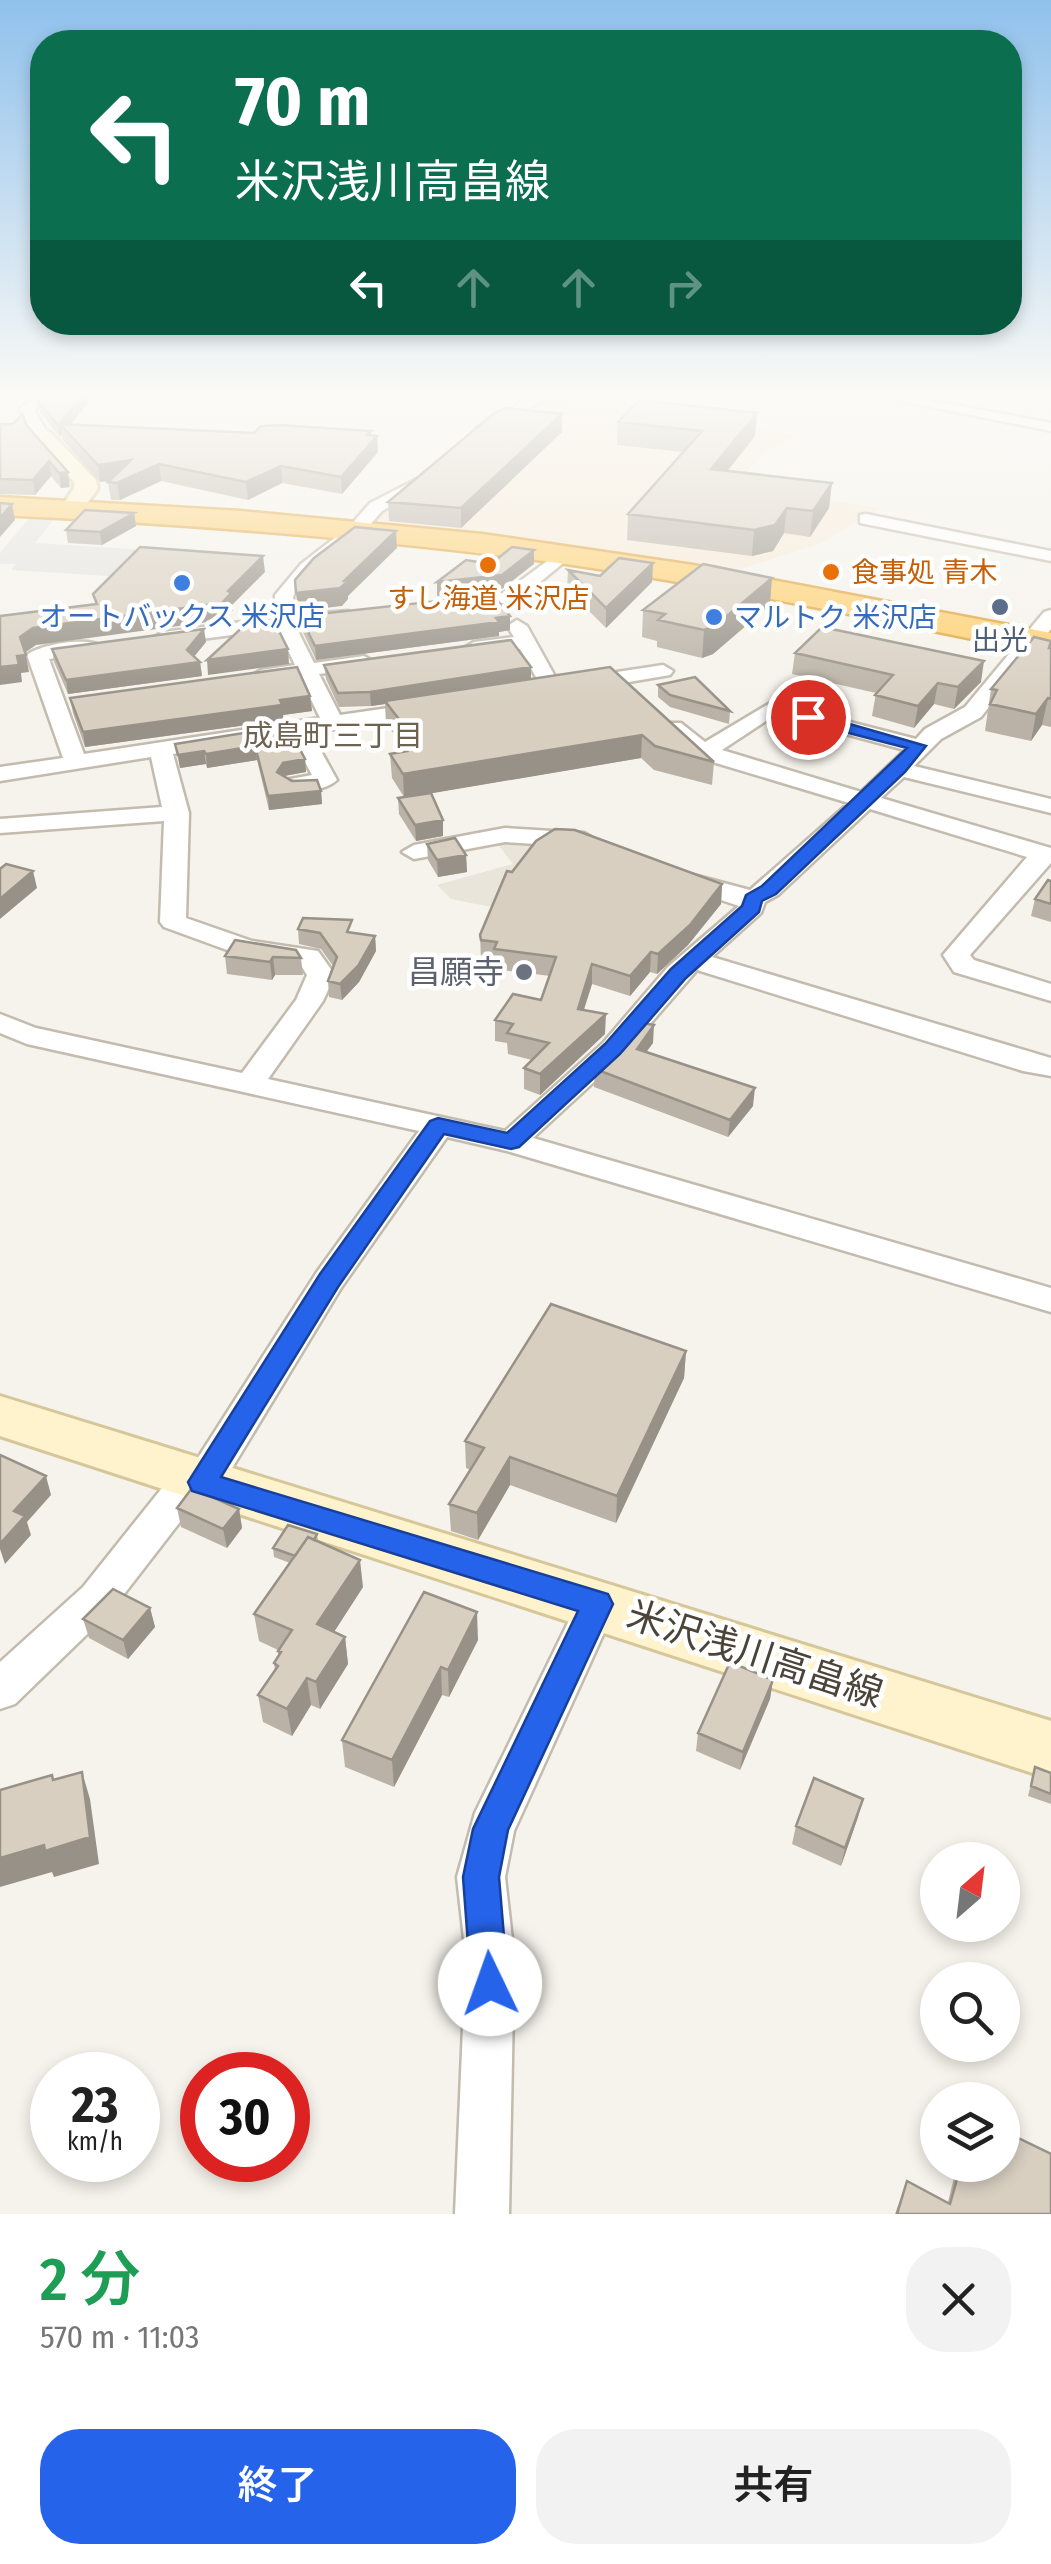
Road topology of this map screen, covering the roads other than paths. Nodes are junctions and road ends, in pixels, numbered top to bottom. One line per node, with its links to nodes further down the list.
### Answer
1 (78, 499): 4 (main road)
2 (392, 499): 6 (street)
3 (0, 506): 4 (highway)
4 (72, 509): 6 (highway)
5 (866, 519): 8 (street)
6 (356, 530): 7 (highway); 12 (street)
7 (562, 554): 9 (street); 13 (highway)
8 (1051, 556)
9 (509, 598): 10 (street); 14 (street)
10 (436, 604)
11 (360, 613): 12 (street)
12 (284, 622): 17 (street); 27 (street)
13 (1044, 633): 24 (street)
14 (525, 642): 15 (street); 20 (street)
15 (452, 651)
16 (379, 660): 17 (street)
17 (306, 669): 19 (street); 22 (street)
18 (663, 671): 26 (street)
19 (248, 678)
20 (551, 689)
21 (442, 706): 22 (street)
22 (333, 724): 23 (street)
23 (298, 729): 25 (street); 30 (street)
24 (917, 746): 26 (street); 28 (street)
25 (160, 750): 27 (street); 33 (street)
26 (704, 752): 31 (street)
27 (76, 762): 29 (street)
28 (899, 768): 31 (street); 32 (street)
29 (0, 774)
30 (294, 784)
31 (865, 800): 37 (street); 39 (street)
32 (1051, 806)
33 (177, 814): 34 (street); 44 (street)
34 (0, 826)
35 (414, 852): 36 (street)
36 (615, 853)
37 (1047, 855): 41 (street)
38 (651, 868): 39 (street)
39 (753, 899): 40 (street)
40 (696, 961): 43 (street); 46 (street)
41 (1051, 993)
42 (0, 1022): 44 (street)
43 (1051, 1067)
44 (248, 1084): 45 (street)
45 (438, 1126): 46 (street); 49 (street)
46 (511, 1142): 47 (street)
47 (1051, 1300)
48 (0, 1416): 49 (main road, 米沢浅川高畠線)
49 (197, 1481): 50 (main road, 米沢浅川高畠線); 51 (street)
50 (597, 1604): 52 (main road, 米沢浅川高畠線); 53 (street)
51 (0, 1690)
52 (1051, 1750)
53 (482, 2214)

